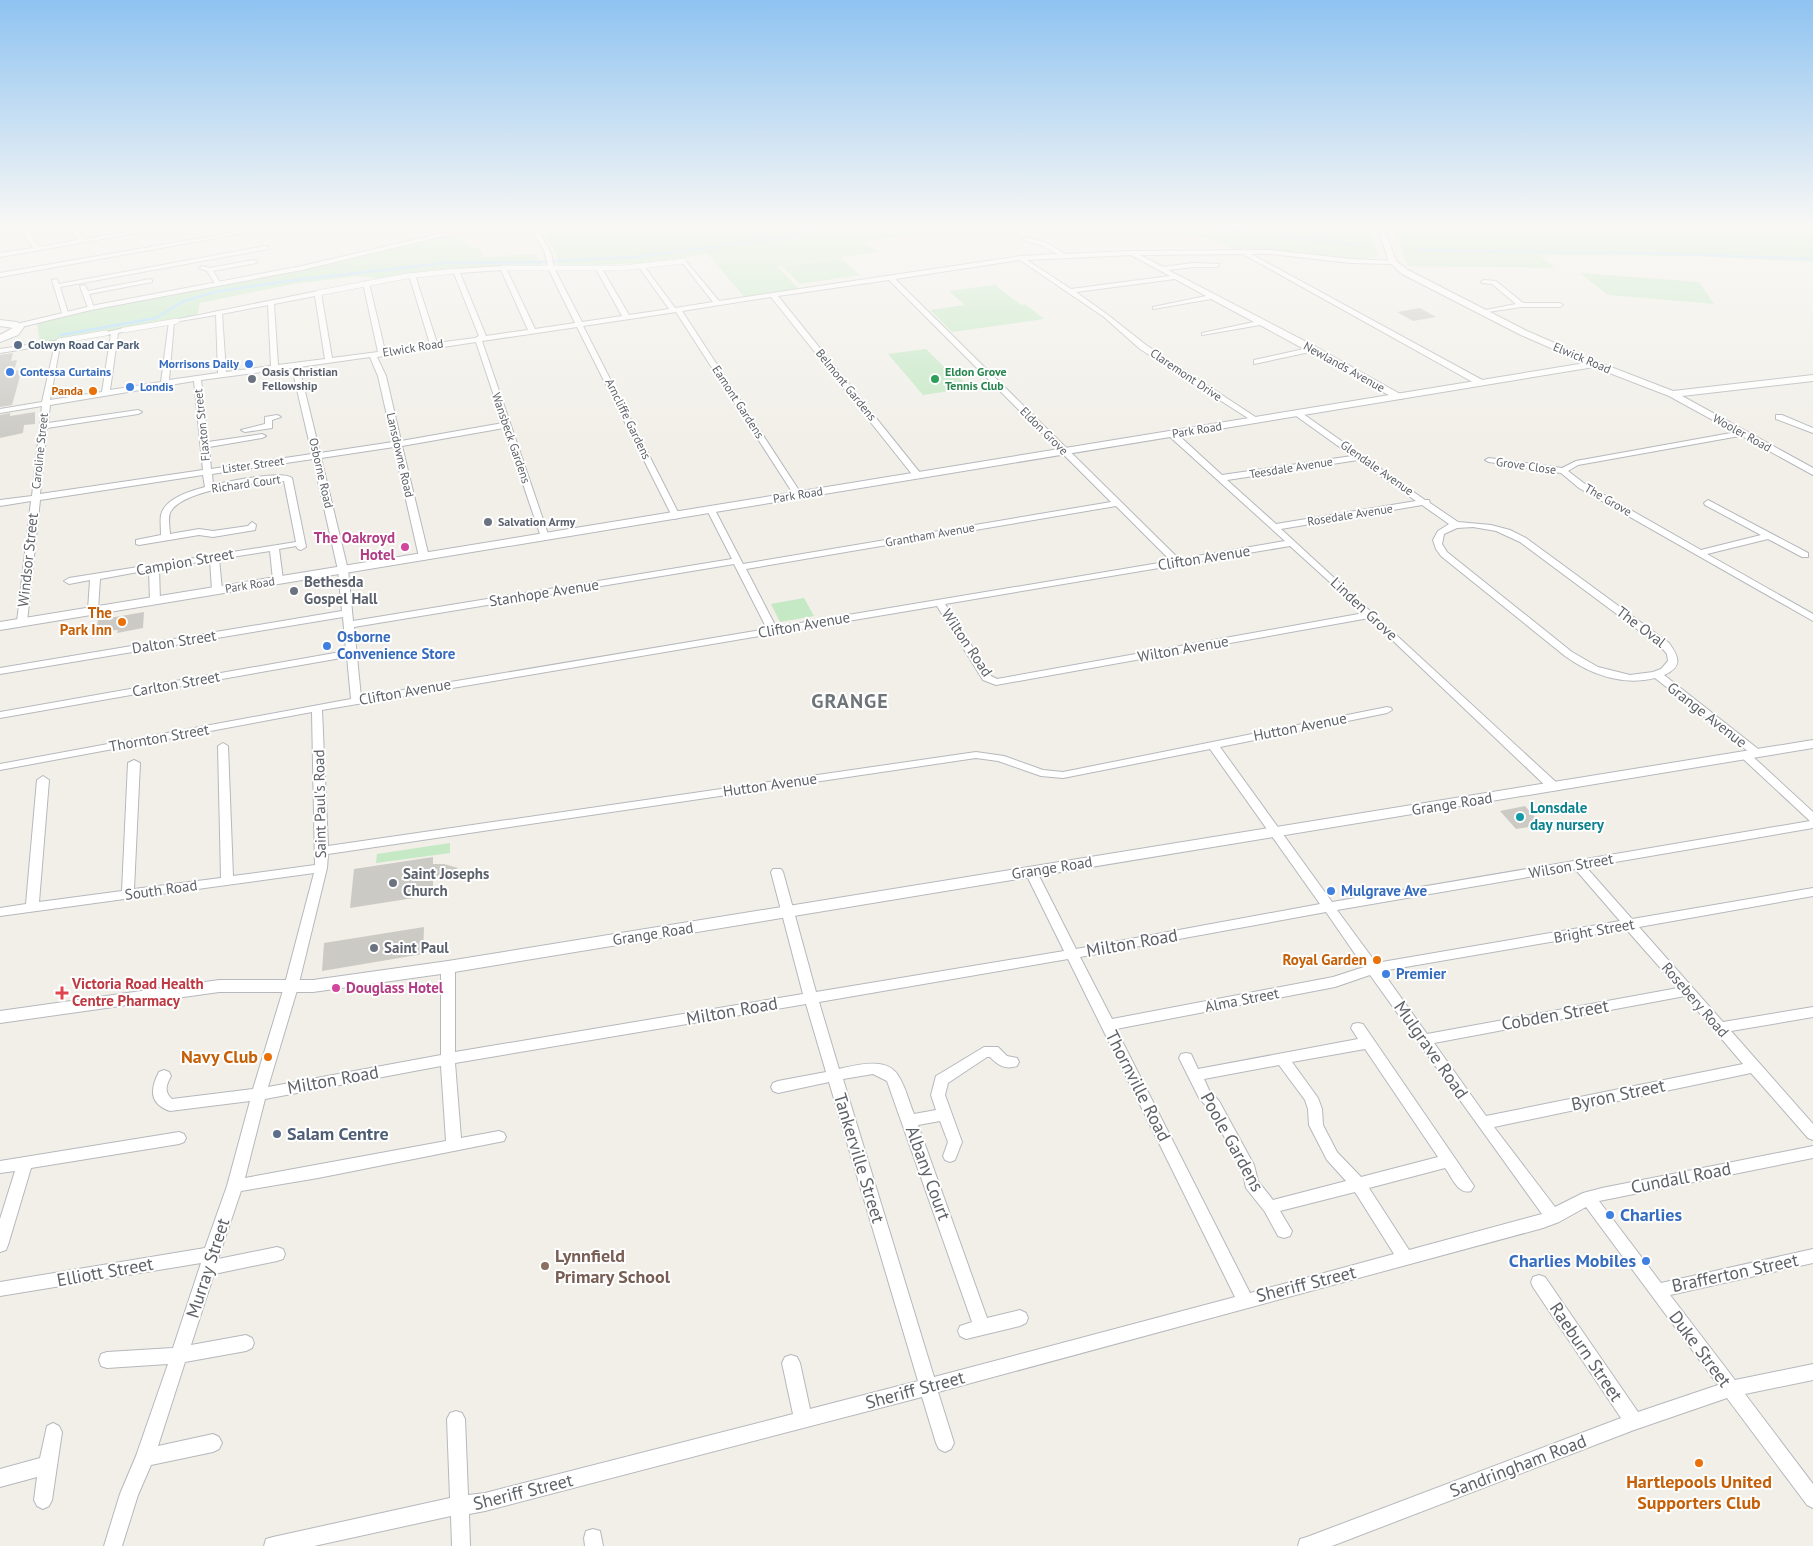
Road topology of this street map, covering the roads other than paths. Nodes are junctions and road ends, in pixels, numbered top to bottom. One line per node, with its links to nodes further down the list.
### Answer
1 (61, 298): 31 (street)
2 (88, 298): 27 (street)
3 (143, 298): 27 (street)
4 (291, 298): 23 (street)
5 (319, 298): 51 (street)
6 (368, 298): 50 (street, Lansdowne Road)
7 (419, 298): 47 (street)
8 (466, 298): 44 (street, Wansbeck Gardens)
9 (517, 298): 40 (street)
10 (568, 298): 37 (street, Arncliffe Gardens)
11 (616, 298): 33 (street)
12 (667, 298): 29 (street, Eamont Gardens)
13 (713, 298): 24 (street)
14 (751, 298): 24 (street, Elwick Road)
15 (776, 298): 89 (street, Belmont Gardens)
16 (911, 298): 82 (street, Eldon Grove)
17 (1079, 298): 70 (street, Claremont Drive)
18 (1203, 298): 28 (street)
19 (1218, 298): 35 (street, Newlands Avenue)
20 (1327, 298): 60 (street)
21 (1457, 298): 30 (street, Elwick Road)
22 (1513, 298): 25 (street)
23 (271, 302): 32 (street); 55 (street)
24 (717, 303): 29 (street, Elwick Road)
25 (1521, 305): 26 (street); 30 (street)
26 (1560, 305)
27 (91, 308): 31 (street)
28 (1155, 308)
29 (676, 309): 33 (street, Elwick Road); 92 (street, Eamont Gardens)
30 (1484, 312): 53 (street, Elwick Road)
31 (65, 313): 38 (street)
32 (218, 313): 34 (street); 56 (street)
33 (626, 316): 37 (street, Elwick Road)
34 (174, 322): 39 (street); 59 (street)
35 (1262, 322): 43 (street); 48 (street, Newlands Avenue)
36 (0, 323): 38 (main road)
37 (580, 323): 40 (street, Elwick Road); 99 (street, Arncliffe Gardens)
38 (17, 325): 45 (main road)
39 (124, 330): 41 (street)
40 (532, 330): 44 (street, Elwick Road)
41 (115, 332): 42 (street); 61 (street)
42 (106, 334): 46 (street)
43 (1204, 334)
44 (480, 338): 47 (street, Elwick Road); 71 (street, Wansbeck Gardens)
45 (0, 339)
46 (59, 342): 49 (street); 64 (street, Caroline Street)
47 (434, 345): 50 (street, Elwick Road)
48 (1313, 349): 52 (street); 63 (street, Newlands Avenue)
49 (0, 351)
50 (377, 354): 51 (street, Elwick Road); 79 (street, Lansdowne Road)
51 (329, 361): 54 (street, Elwick Road)
52 (1257, 362)
53 (1595, 364): 60 (street, Park Road); 62 (street, Elwick Road)
54 (295, 365): 55 (street, Elwick Road); 83 (street, Osborne Road)
55 (275, 368): 56 (street, Elwick Road)
56 (222, 374): 57 (street, Elwick Road)
57 (197, 378): 59 (street, Elwick Road); 80 (street, Flaxton Street)
58 (1813, 378): 62 (street, Elwick Road)
59 (165, 383): 61 (street, Elwick Road)
60 (1481, 383): 63 (street, Park Road)
61 (106, 393): 64 (street, Elwick Road)
62 (1672, 394): 76 (street, Wooler Road)
63 (1399, 397): 67 (street, Park Road)
64 (46, 404): 65 (street, Elwick Road); 72 (street, Caroline Street)
65 (0, 412)
66 (138, 412): 72 (street)
67 (1296, 413): 70 (street, Park Road); 84 (street, Glendale Avenue)
68 (277, 417): 73 (street)
69 (1779, 417): 75 (street)
70 (1254, 420): 77 (street, Park Road)
71 (506, 425): 79 (street, Lister Street); 105 (street, Wansbeck Gardens)
72 (43, 426): 93 (street, Caroline Street)
73 (260, 428): 74 (street); 78 (street)
74 (245, 430)
75 (1813, 431)
76 (1742, 433): 87 (street, The Grove); 88 (street, Wooler Road)
77 (1172, 434): 82 (street, Park Road); 90 (street, Linden Grove)
78 (262, 436): 80 (street); 81 (street)
79 (397, 444): 83 (street, Lister Street); 113 (street, Lansdowne Road)
80 (204, 445): 86 (street, Flaxton Street)
81 (263, 446)
82 (1065, 451): 89 (street, Park Road); 96 (street, Eldon Grove)
83 (317, 456): 86 (street, Lister Street); 117 (street, Osborne Road)
84 (1361, 457): 90 (street, Teesdale Avenue); 94 (street, Glendale Avenue)
85 (1489, 460): 87 (street, Grove Close)
86 (206, 471): 91 (street, Flaxton Street); 93 (street, Lister Street)
87 (1563, 471): 110 (street, The Grove)
88 (1813, 472)
89 (918, 476): 92 (street, Park Road)
90 (1222, 478): 102 (street, Linden Grove)
91 (209, 488): 104 (street, Richard Court); 108 (street, Richard Court)
92 (798, 495): 98 (street, Park Road)
93 (35, 498): 95 (street, Lister Street); 128 (street, Windsor Street)
94 (1426, 502): 101 (street, Glendale Avenue); 102 (street, Rosedale Avenue)
95 (0, 503)
96 (1118, 503): 114 (street, Eldon Grove); 115 (street, Grantham Avenue)
97 (1708, 503): 103 (street)
98 (711, 510): 99 (street, Park Road); 115 (street)
99 (676, 516): 105 (street, Park Road)
100 (252, 525): 104 (street)
101 (1456, 525): 134 (street, The Oval); 134 (street)
102 (1274, 527): 107 (street, Linden Grove)
103 (1769, 536): 110 (street); 111 (street)
104 (166, 537): 106 (street)
105 (545, 537): 113 (street, Park Road)
106 (139, 542)
107 (1292, 543): 114 (street, Clifton Avenue); 126 (street, Linden Grove)
108 (297, 545): 109 (street, Campion Street)
109 (274, 547): 112 (street, Campion Street); 119 (street)
110 (1700, 553): 127 (street, The Grove)
111 (1805, 555)
112 (214, 557): 116 (street, Campion Street); 121 (street)
113 (424, 557): 117 (street, Park Road)
114 (1177, 562): 123 (street, Clifton Avenue)
115 (740, 564): 129 (street, Stanhope Avenue); 131 (street)
116 (154, 567): 118 (street, Campion Street); 122 (street)
117 (343, 570): 119 (street, Park Road); 125 (street, Osborne Road)
118 (95, 577): 120 (street, Campion Street); 124 (street)
119 (278, 580): 121 (street, Park Road)
120 (69, 581)
121 (217, 590): 122 (street, Park Road)
122 (155, 600): 124 (street, Park Road)
123 (939, 602): 131 (street, Clifton Avenue); 135 (street, Wilton Road)
124 (93, 610): 128 (street, Park Road)
125 (347, 613): 129 (street, Osborne Road); 133 (street, Dalton Street)
126 (1371, 615): 135 (street, Wilton Avenue); 147 (street, Linden Grove)
127 (1813, 618)
128 (22, 622): 130 (street, Park Road)
129 (349, 625): 132 (street, Osborne Road)
130 (0, 626)
131 (773, 630): 136 (street, Clifton Avenue)
132 (351, 653): 136 (street, Osborne Road); 139 (street, Carlton Street)
133 (0, 671)
134 (1656, 676): 143 (street, Grange Avenue)
135 (996, 682)
136 (356, 701): 137 (street, Clifton Avenue)
137 (317, 708): 145 (street, Thornton Street); 151 (street, Saint Paul's Road)
138 (1387, 710): 141 (street, Hutton Avenue)
139 (0, 715)
140 (1813, 744): 143 (street, Grange Road)
141 (1213, 745): 150 (street); 151 (street, Hutton Avenue)
142 (223, 746): 156 (street)
143 (1752, 755): 147 (street, Grange Road); 148 (street, Grange Avenue)
144 (134, 763): 158 (street)
145 (0, 767)
146 (42, 780): 159 (street)
147 (1554, 787): 150 (street, Grange Road)
148 (1813, 818)
149 (1813, 824): 152 (street, Wilson Street)
150 (1276, 832): 155 (street, Grange Road); 160 (street, Mulgrave Road)
151 (322, 851): 153 (street, Saint Paul's Road)
152 (1578, 865): 160 (street, Wilson Street); 163 (street, Rosebery Road)
153 (321, 868): 156 (street, South Road); 167 (street, Saint Paul's Road)
154 (777, 872): 162 (street, Tankerville Street)
155 (1031, 872): 162 (street, Grange Road); 164 (street, Thornville Road)
156 (227, 881): 158 (street, South Road)
157 (1813, 892): 163 (street, Bright Street)
158 (128, 895): 159 (street, South Road)
159 (32, 907): 161 (street, South Road)
160 (1329, 907): 164 (street, Milton Road); 166 (street, Mulgrave Road)
161 (0, 912)
162 (787, 912): 165 (street, Grange Road); 169 (street, Tankerville Street)
163 (1630, 925): 166 (street, Bright Street); 168 (street, Rosebery Road)
164 (1072, 954): 169 (street, Milton Road); 172 (street, Thornville Road)
165 (448, 967): 167 (street, Grange Road); 179 (street)
166 (1374, 968): 172 (street, Alma Street); 175 (street, Mulgrave Road)
167 (291, 986): 171 (street, Grange Road); 186 (street, Murray Street)
168 (1687, 991): 174 (street, Rosebery Road); 175 (street, Cobden Street)
169 (811, 998): 179 (street, Milton Road); 183 (street, Tankerville Street)
170 (1813, 1012): 174 (street)
171 (0, 1017)
172 (1108, 1025): 214 (street, Thornville Road)
173 (1358, 1028): 176 (street)
174 (1720, 1028): 181 (street, Rosebery Road)
175 (1423, 1040): 189 (street, Mulgrave Road)
176 (1368, 1042): 178 (street, Poole Gardens); 196 (street)
177 (1186, 1058): 182 (street, Poole Gardens)
178 (1282, 1058): 182 (street, Poole Gardens); 199 (street)
179 (448, 1059): 186 (street, Milton Road); 193 (street)
180 (1012, 1062): 187 (street)
181 (1753, 1067): 189 (street, Byron Street); 190 (street, Rosebery Road)
182 (1195, 1074): 203 (street, Poole Gardens)
183 (834, 1075): 185 (street); 188 (street, Albany Court); 221 (street, Tankerville Street)
184 (164, 1076): 186 (street, Milton Road)
185 (778, 1087)
186 (259, 1094): 200 (street, Murray Street)
187 (945, 1114): 188 (street); 195 (street)
188 (909, 1121): 215 (street, Albany Court)
189 (1483, 1123): 204 (street, Mulgrave Road)
190 (1813, 1134)
191 (499, 1137): 193 (street)
192 (179, 1138): 197 (street)
193 (454, 1146): 200 (street)
194 (1813, 1152): 202 (street, Cundall Road)
195 (950, 1156)
196 (1448, 1161): 199 (street, Poole Gardens); 201 (street)
197 (25, 1162): 198 (street); 206 (street)
198 (0, 1166)
199 (1358, 1184): 203 (street, Poole Gardens); 209 (street)
200 (235, 1186): 210 (street, Murray Street)
201 (1466, 1186)
202 (1588, 1198): 204 (street, Cundall Road); 213 (street, Duke Street)
203 (1270, 1207): 205 (street, Poole Gardens)
204 (1553, 1217): 209 (street, Sheriff Street)
205 (1284, 1231)
206 (0, 1245)
207 (277, 1254): 210 (street, Elliott Street)
208 (1813, 1256): 213 (street, Brafferton Street)
209 (1406, 1259): 214 (street, Sheriff Street)
210 (209, 1261): 212 (street, Elliott Street); 217 (street, Murray Street)
211 (1539, 1282): 225 (street, Raeburn Street)
212 (0, 1290)
213 (1657, 1291): 222 (street, Duke Street)
214 (1245, 1300): 221 (street, Sheriff Street)
215 (1020, 1318)
216 (246, 1342): 217 (street)
217 (180, 1355): 218 (street); 229 (street, Murray Street)
218 (107, 1360)
219 (791, 1363): 223 (street)
220 (1813, 1372): 222 (street, Sandringham Road)
221 (928, 1387): 223 (street, Sheriff Street); 228 (street, Tankerville Street)
222 (1731, 1389): 225 (street, Sandringham Road); 232 (street, Duke Street)
223 (803, 1419): 234 (street, Sheriff Street)
224 (456, 1420): 234 (street)
225 (1634, 1422): 238 (street, Sandringham Road)
226 (53, 1432): 230 (street)
227 (213, 1443): 229 (street)
228 (946, 1443)
229 (145, 1457): 235 (street, Murray Street)
230 (48, 1465): 231 (street); 233 (street)
231 (0, 1478)
232 (1813, 1499)
233 (43, 1500)
234 (460, 1507): 236 (street, Sheriff Street); 237 (street)
235 (113, 1546)
236 (273, 1546)
237 (461, 1546)
238 (1307, 1546)

